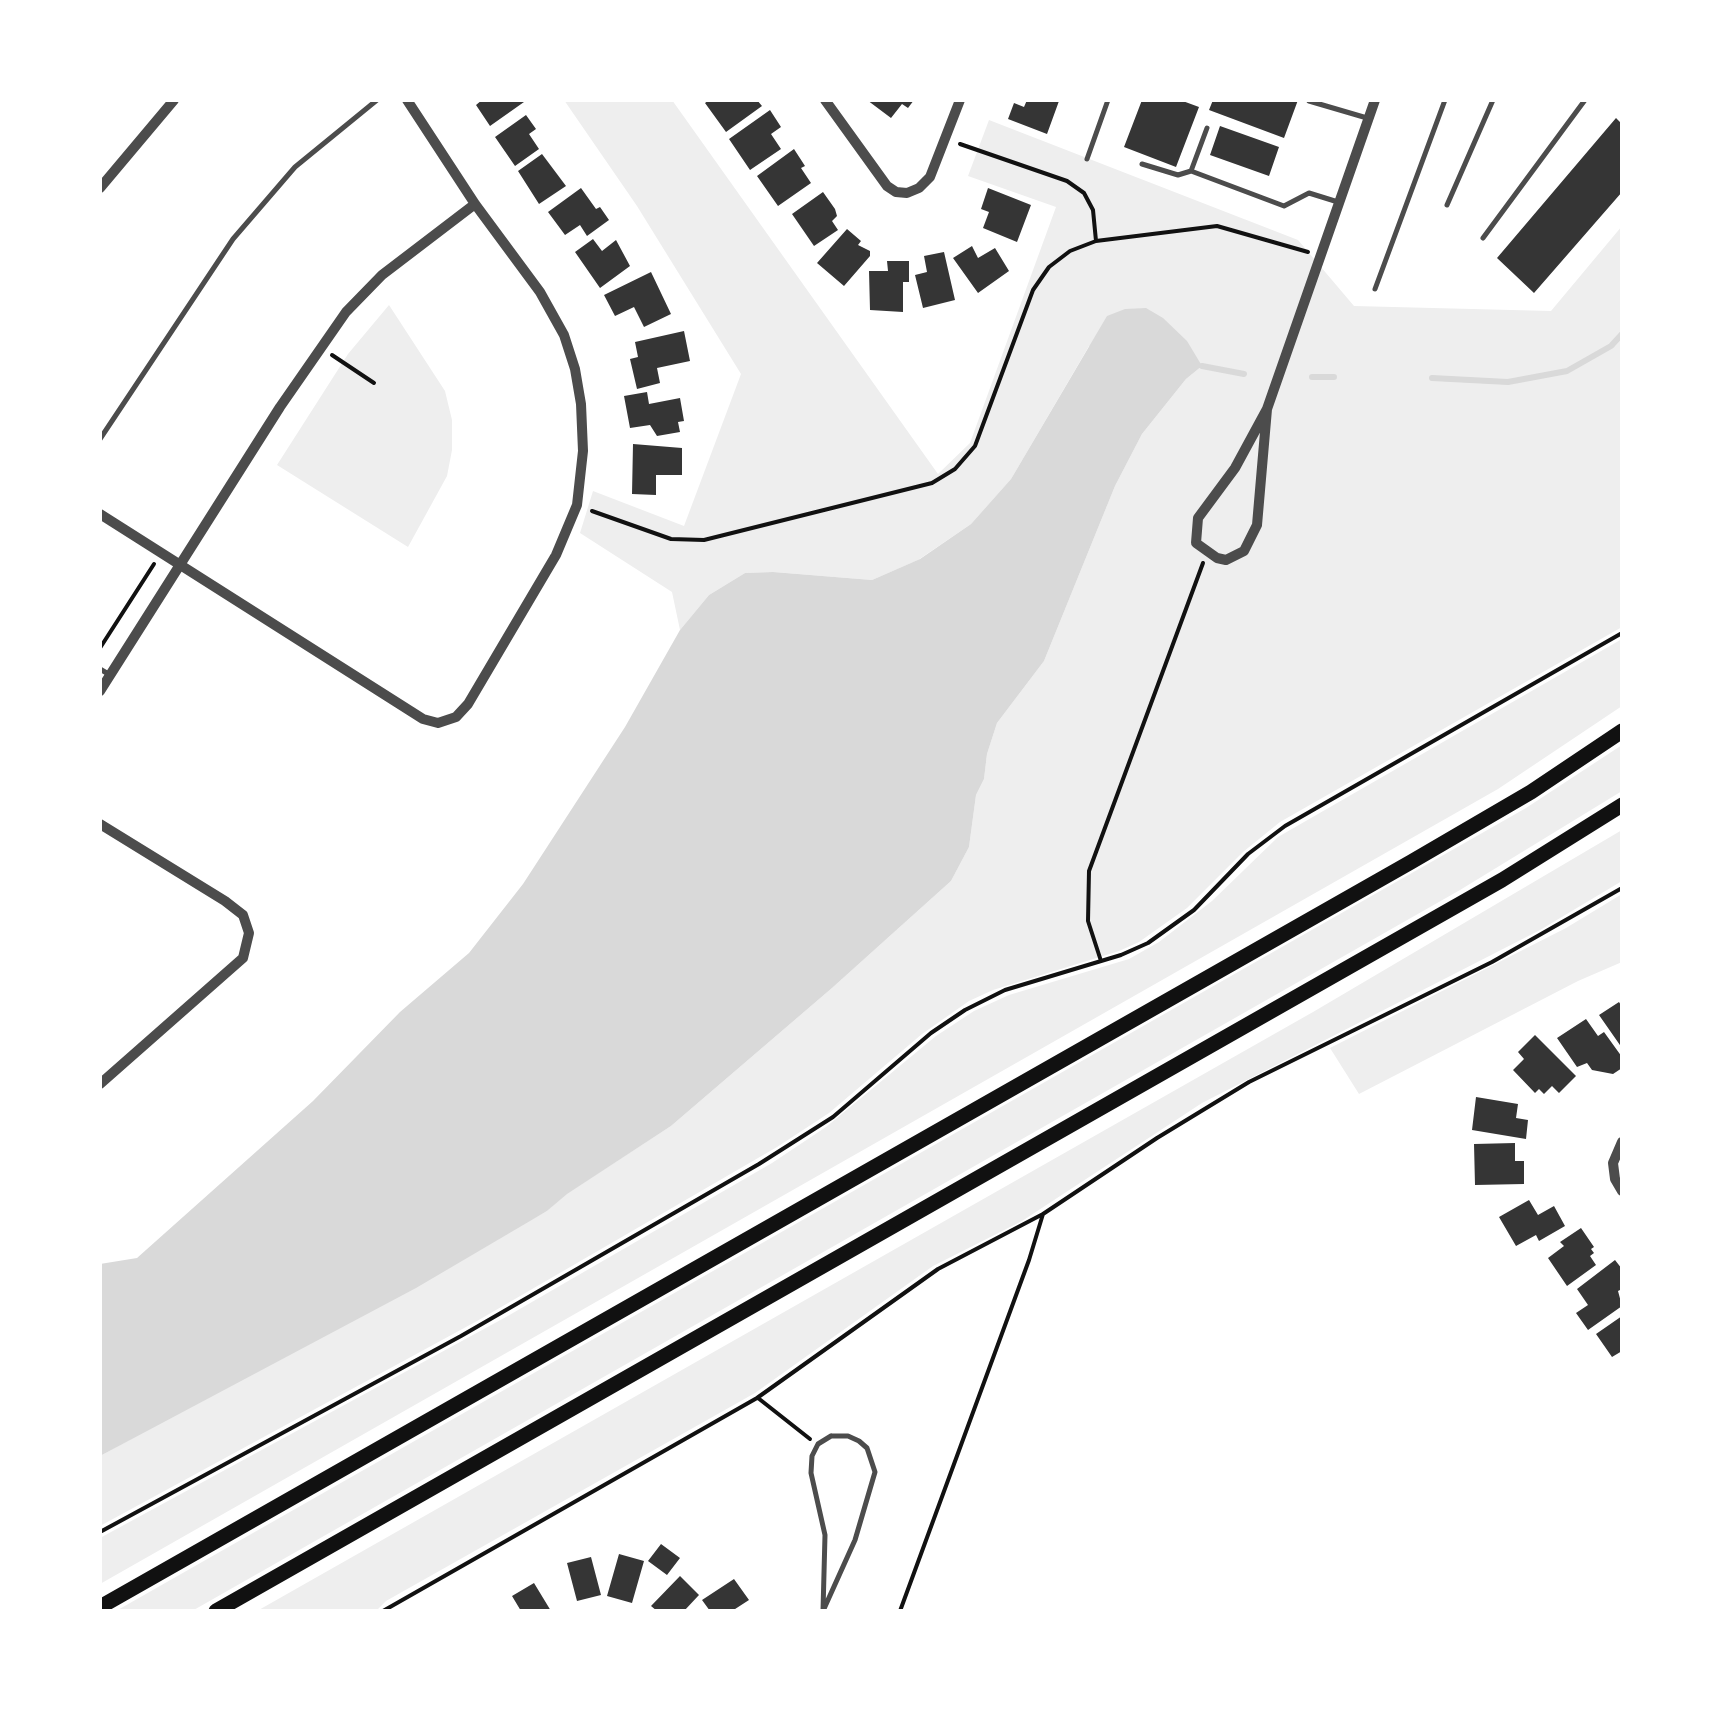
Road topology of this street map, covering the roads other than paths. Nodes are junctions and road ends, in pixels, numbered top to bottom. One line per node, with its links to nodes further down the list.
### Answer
1 (174, 100): 17 (street)
2 (378, 100): 24 (lane)
3 (407, 100): 19 (street)
4 (826, 100): 5 (street)
5 (960, 100)
6 (1108, 100): 14 (lane)
7 (1375, 100): 12 (street)
8 (1445, 100): 22 (lane)
9 (1493, 100): 20 (lane)
10 (1585, 100): 21 (lane)
11 (1309, 101): 12 (lane)
12 (1370, 119): 18 (street)
13 (1207, 128): 16 (lane)
14 (1087, 159)
15 (1142, 164): 16 (lane)
16 (1190, 171): 18 (lane)
17 (100, 188)
18 (1340, 203): 23 (street)
19 (475, 204): 26 (street); 26 (street)
20 (1447, 205)
21 (1483, 238)
22 (1375, 289)
23 (1268, 409): 23 (street)
24 (100, 438)
25 (100, 514): 26 (street)
26 (179, 565): 27 (street)
27 (105, 672): 28 (street)
28 (100, 691)
29 (1622, 731): 35 (main road)
30 (1622, 805): 36 (main road)
31 (100, 824): 32 (street)
32 (100, 1084)
33 (1622, 1142): 34 (street)
34 (1622, 1190)
35 (100, 1607)
36 (216, 1611)
37 (823, 1611): 37 (lane)

